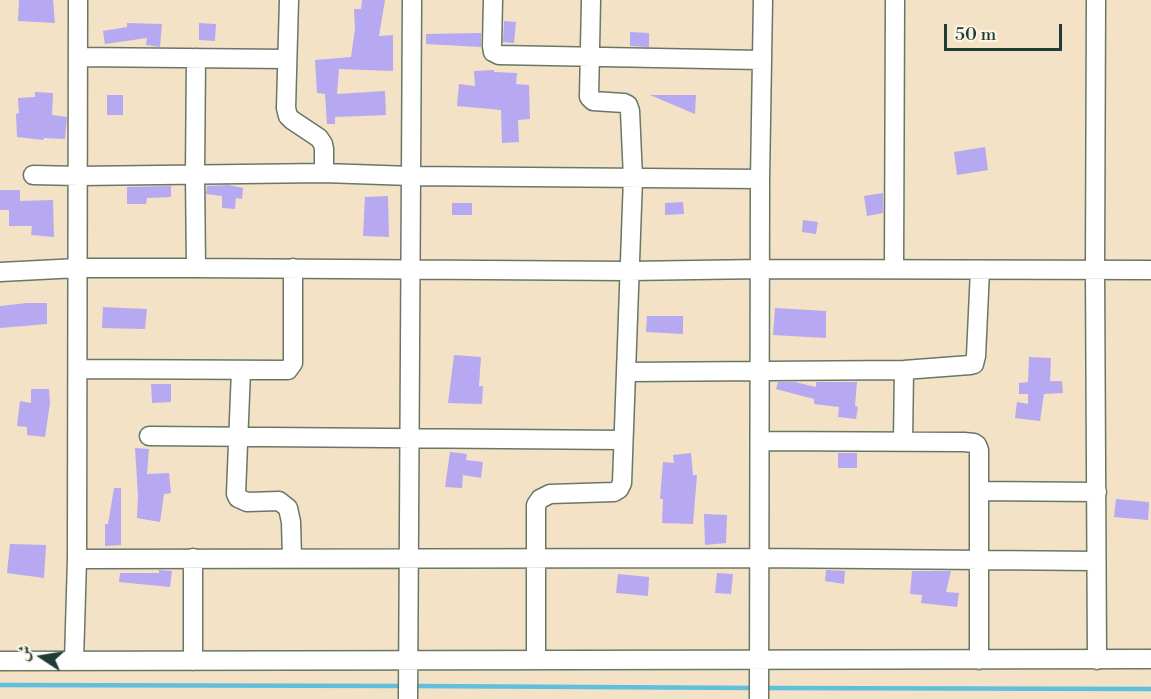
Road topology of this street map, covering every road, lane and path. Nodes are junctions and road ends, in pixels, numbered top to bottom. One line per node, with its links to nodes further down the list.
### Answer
1 (78, 0): 9 (street)
2 (288, 0): 12 (street)
3 (412, 0): 18 (street)
4 (493, 0): 10 (street)
5 (591, 0): 10 (street)
6 (763, 0): 13 (street)
7 (895, 0): 26 (street)
8 (1096, 0): 28 (street)
9 (78, 57): 11 (street); 17 (street)
10 (591, 57): 13 (street); 19 (street)
11 (196, 58): 12 (street); 15 (street)
12 (287, 59): 14 (street)
13 (761, 60): 20 (street)
14 (324, 172): 15 (street); 18 (street)
15 (195, 174): 17 (street); 22 (street)
16 (33, 175): 17 (street)
17 (78, 176): 21 (street)
18 (411, 176): 19 (street); 24 (street)
19 (633, 178): 20 (street); 30 (street)
20 (760, 179): 25 (street)
21 (78, 268): 22 (street); 31 (street); 32 (street)
22 (196, 268): 23 (street)
23 (293, 268): 24 (street); 33 (street)
24 (410, 268): 30 (street); 39 (street)
25 (761, 269): 26 (street); 30 (street); 34 (street)
26 (894, 270): 27 (street)
27 (980, 270): 28 (street); 35 (street)
28 (1095, 270): 29 (street); 44 (street)
29 (1151, 270)
30 (629, 271): 36 (street)
31 (0, 272)
32 (78, 369): 33 (street); 49 (street)
33 (241, 369): 38 (street)
34 (761, 370): 35 (street); 36 (street); 41 (street)
35 (904, 370): 42 (street)
36 (627, 372): 40 (street)
37 (149, 436): 38 (street)
38 (237, 437): 39 (street); 46 (street)
39 (410, 440): 40 (street); 50 (street)
40 (623, 440): 47 (street)
41 (760, 441): 42 (street); 48 (street)
42 (903, 441): 43 (street)
43 (979, 491): 44 (street); 51 (street)
44 (1097, 492): 52 (street)
45 (193, 558): 46 (street); 49 (street); 61 (street)
46 (292, 558): 50 (street)
47 (536, 558): 48 (street); 50 (street); 55 (street)
48 (759, 558): 51 (street); 56 (street)
49 (77, 559): 60 (street)
50 (409, 559): 54 (street)
51 (978, 561): 52 (street); 57 (street)
52 (1096, 561): 58 (street)
53 (1151, 659): 58 (street)
54 (408, 660): 55 (street); 61 (street); 62 (street)
55 (536, 660): 56 (street)
56 (760, 660): 57 (street); 63 (street)
57 (979, 660): 58 (street)
58 (1097, 660)
59 (0, 661): 60 (street)
60 (74, 661): 61 (street)
61 (193, 661)
62 (408, 699)
63 (759, 699)

